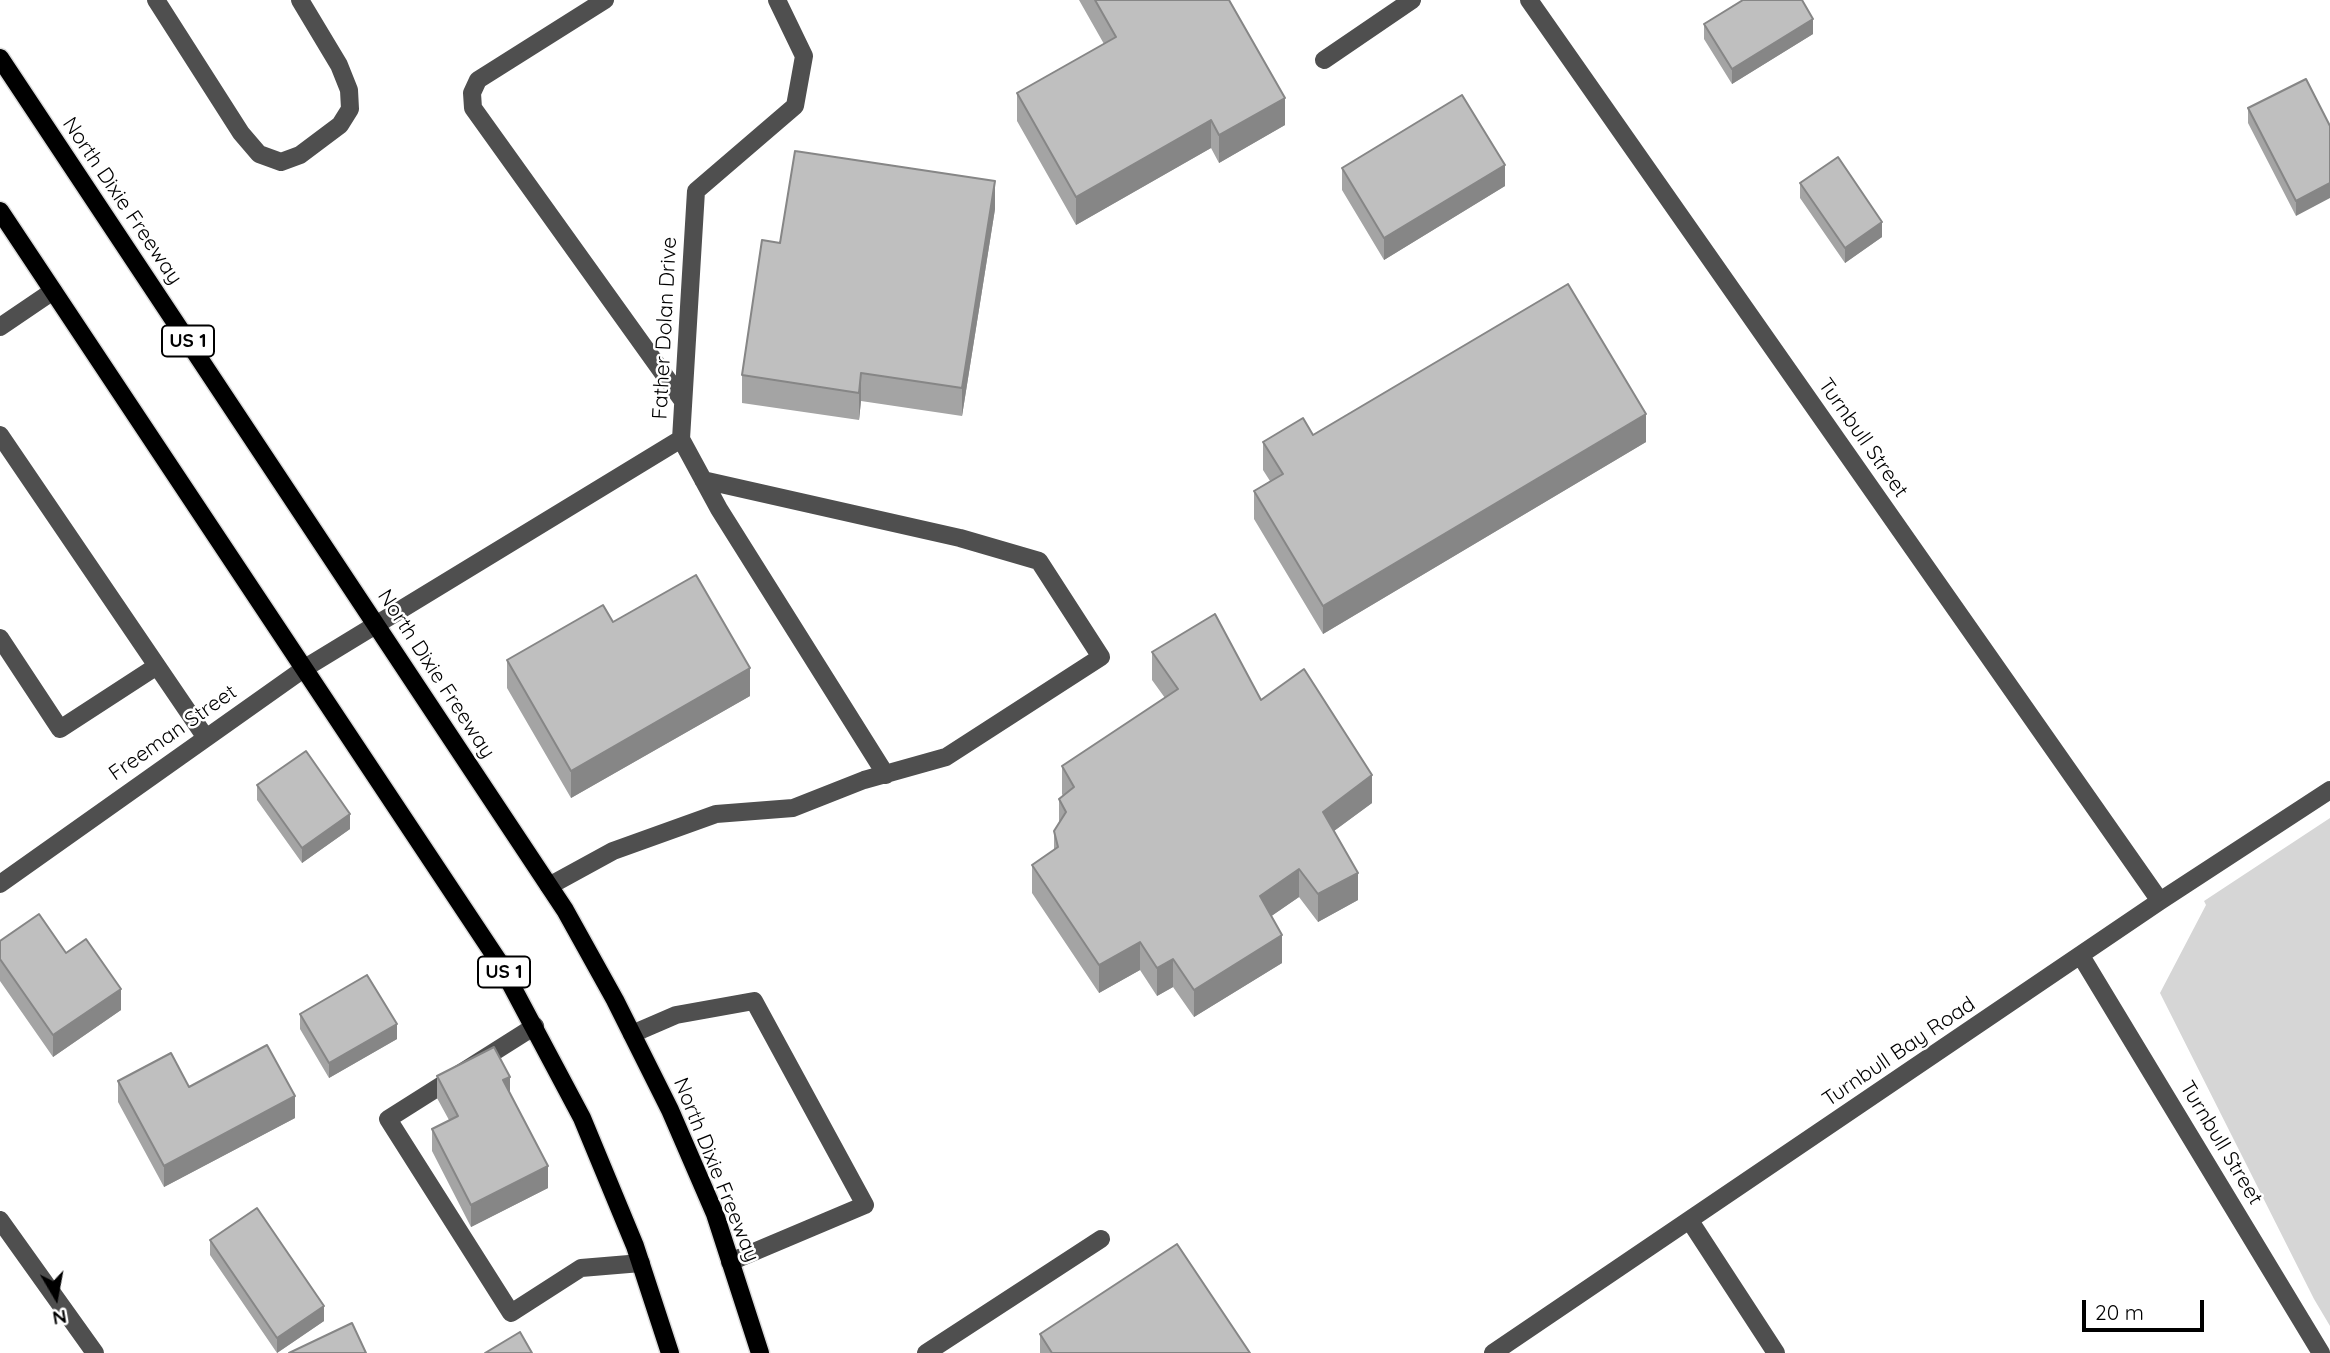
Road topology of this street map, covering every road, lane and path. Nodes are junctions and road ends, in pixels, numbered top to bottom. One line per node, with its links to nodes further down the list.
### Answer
1 (156, 0): 2 (street)
2 (300, 0)
3 (605, 0): 12 (street)
4 (777, 0): 12 (street, Father Dolan Drive)
5 (1412, 0): 8 (street)
6 (1529, 0): 25 (street, Turnbull Street)
7 (0, 58): 16 (main road, North Dixie Freeway / US 1)
8 (1324, 60)
9 (0, 211): 10 (main road, US 1)
10 (53, 290): 11 (street); 19 (main road, US 1)
11 (0, 327)
12 (683, 401): 14 (street, Father Dolan Drive)
13 (0, 435): 18 (street)
14 (681, 439): 15 (street); 16 (street, Father Dolan Drive)
15 (703, 480): 21 (street); 21 (street)
16 (377, 625): 19 (street, Freeman Street); 24 (main road, North Dixie Freeway / US 1)
17 (0, 638): 18 (street)
18 (157, 666): 20 (street)
19 (305, 668): 20 (street, Freeman Street); 27 (main road, US 1)
20 (206, 738): 23 (street, Freeman Street)
21 (886, 775): 24 (street)
22 (2330, 790): 25 (street, Turnbull Bay Road)
23 (0, 884)
24 (549, 886): 28 (main road, North Dixie Freeway / US 1)
25 (2160, 901): 26 (street, Turnbull Bay Road)
26 (2081, 956): 30 (street, Turnbull Bay Road); 40 (street, Turnbull Street)
27 (534, 1026): 33 (main road, US 1); 33 (street)
28 (632, 1034): 32 (main road, North Dixie Freeway / US 1); 32 (street)
29 (0, 1220): 34 (street)
30 (1690, 1221): 38 (street, Turnbull Bay Road); 39 (street)
31 (1101, 1239): 37 (street)
32 (730, 1262): 36 (main road, North Dixie Freeway / US 1)
33 (641, 1263): 35 (main road, US 1)
34 (95, 1353)
35 (670, 1353)
36 (760, 1353)
37 (926, 1353)
38 (1493, 1353)
39 (1776, 1353)
40 (2321, 1353)

